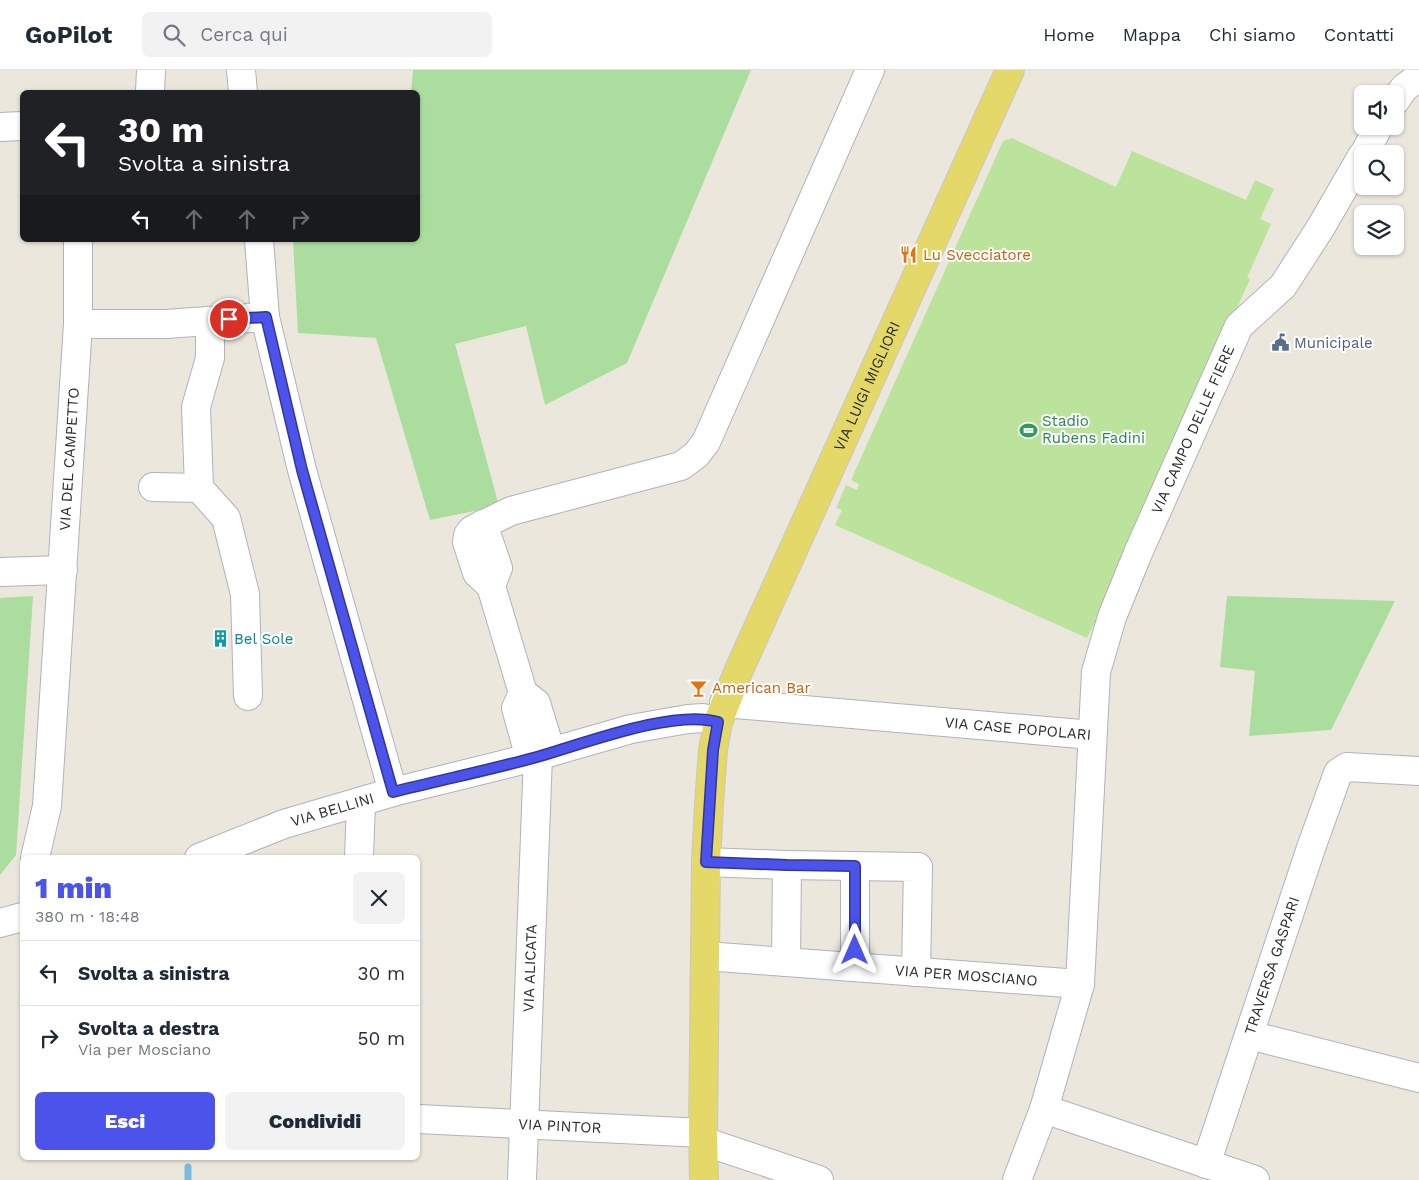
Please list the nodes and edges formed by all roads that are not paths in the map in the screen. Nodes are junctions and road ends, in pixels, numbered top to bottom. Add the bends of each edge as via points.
1 (150, 70) edge
2 (241, 70) edge
3 (870, 70) edge
4 (1010, 70) edge
5 (1419, 77) edge
6 (1404, 88) edge
7 (150, 90) edge
8 (243, 90) edge
9 (20, 126) edge
10 (0, 127) edge
11 (1354, 170) edge
12 (78, 242) edge
13 (259, 242) edge
14 (266, 317) junction
15 (210, 321) junction
16 (78, 324) junction
17 (153, 487) dead end
18 (199, 488) junction
19 (62, 570) junction
20 (0, 572) edge
21 (248, 696) dead end
22 (721, 712) junction
23 (1092, 735) junction
24 (540, 756) junction
25 (1419, 771) edge
26 (393, 792) junction
27 (361, 802) junction
28 (36, 855) edge
29 (206, 855) edge
30 (358, 855) edge
31 (706, 862) junction
32 (787, 865) junction
33 (855, 866) junction
34 (706, 956) junction
35 (786, 962) junction
36 (855, 967) junction
37 (916, 972) junction
38 (1080, 984) junction
39 (1249, 1035) junction
40 (1419, 1078) edge
41 (1044, 1109) junction
42 (420, 1119) edge
43 (523, 1124) junction
44 (703, 1137) junction
45 (1206, 1164) junction
46 (522, 1180) edge
47 (704, 1180) edge
48 (820, 1180) edge
49 (1017, 1180) edge
50 (1255, 1180) edge

1 - 7 street
2 - 8 street
3 - 24 street, VIA ALICATA via 706,442 696,455 681,466 511,511 483,524 498,568 491,586 524,694 516,708
4 - 22 main road, VIA LUIGI MIGLIORI
5 - 6 street
9 - 10 street
11 - 23 street, VIA CAMPO DELLE FIERE via 1283,286 1239,326 1112,617 1096,672
12 - 16 street, VIA DEL CAMPETTO
13 - 14 street
14 - 15 street
14 - 26 street via 302,470
15 - 16 street
15 - 18 street via 210,358 196,407
16 - 19 street, VIA DEL CAMPETTO
17 - 18 street
18 - 21 street via 226,518 245,594
19 - 20 street
19 - 28 street, VIA DEL CAMPETTO via 46,806
22 - 23 street, VIA CASE POPOLARI
22 - 24 street, VIA BELLINI via 703,718 631,729
22 - 31 main road via 713,750
23 - 38 street, VIA CASE POPOLARI
24 - 26 street, VIA BELLINI
24 - 43 street, VIA ALICATA
25 - 39 street, TRAVERSA GASPARI via 1347,767 1338,773
26 - 27 street, VIA BELLINI
27 - 29 street, VIA BELLINI via 284,824
27 - 30 street
31 - 32 street
31 - 34 main road
32 - 33 street
32 - 35 street
33 - 36 street
33 - 37 street via 918,867
34 - 35 street, VIA PER MOSCIANO
34 - 44 main road
35 - 36 street, VIA PER MOSCIANO
36 - 37 street, VIA PER MOSCIANO
37 - 38 street, VIA PER MOSCIANO
38 - 41 street, VIA CASE POPOLARI
39 - 40 street
39 - 45 street, TRAVERSA GASPARI
41 - 45 street
41 - 49 street, VIA CASE POPOLARI
42 - 43 street, VIA PINTOR
43 - 44 street, VIA PINTOR
43 - 46 street, VIA ALICATA
44 - 47 main road
44 - 48 street, VIA PINTOR
45 - 50 street

